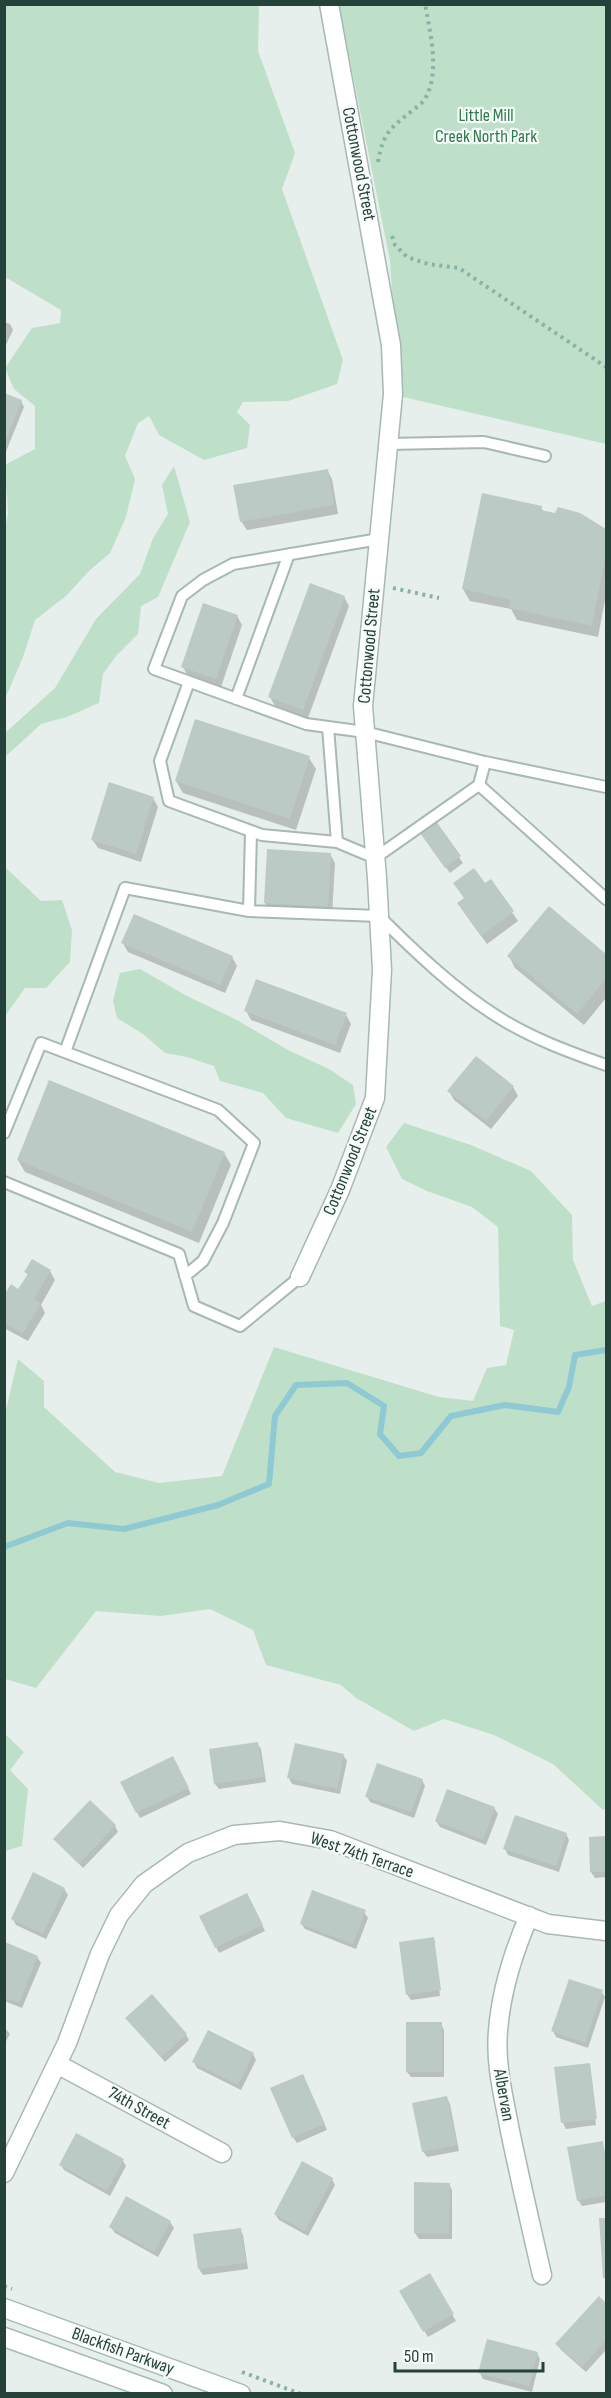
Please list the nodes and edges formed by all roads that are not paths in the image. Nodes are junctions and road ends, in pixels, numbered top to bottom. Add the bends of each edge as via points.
1 (329, 4) edge
2 (388, 444) junction
3 (546, 456) dead end
4 (379, 538) junction
5 (289, 554) junction
6 (189, 682) junction
7 (236, 699) junction
8 (328, 727) junction
9 (365, 732) junction
10 (485, 762) junction
11 (479, 785) junction
12 (606, 787) edge
13 (252, 832) junction
14 (337, 842) junction
15 (375, 858) junction
16 (606, 899) edge
17 (249, 911) junction
18 (379, 916) junction
19 (65, 1052) junction
20 (606, 1065) edge
21 (4, 1133) edge
22 (4, 1182) edge
23 (185, 1276) junction
24 (300, 1277) joint
25 (529, 1916) junction
26 (606, 1931) edge
27 (57, 2064) junction
28 (222, 2153) dead end
29 (4, 2172) edge
30 (542, 2275) dead end
31 (4, 2308) edge
32 (4, 2337) edge
33 (164, 2394) edge
34 (241, 2394) edge

1 - 2 street, Cottonwood Street via 391,345 393,394
2 - 3 lane via 484,442
2 - 4 street, Cottonwood Street
4 - 5 lane
4 - 9 street, Cottonwood Street via 363,706
5 - 6 lane via 233,564 182,596 154,669
5 - 7 lane
6 - 7 lane
6 - 13 lane via 160,761 169,801
7 - 8 lane via 306,724
8 - 9 lane
8 - 14 lane
9 - 10 lane
9 - 15 street, Cottonwood Street
10 - 11 lane
10 - 12 lane
11 - 15 lane
11 - 16 lane
13 - 14 lane
13 - 17 lane
14 - 15 lane
15 - 18 street, Cottonwood Street
17 - 18 lane
17 - 19 lane via 125,888
18 - 20 lane via 413,950 498,1017 564,1050
18 - 24 street, Cottonwood Street via 382,970 375,1098 340,1190
19 - 21 lane via 41,1043
19 - 23 lane via 218,1110 254,1143 223,1223 203,1262
22 - 23 lane via 179,1254
23 - 24 lane via 194,1306 240,1326
25 - 26 street, West 74th Terrace via 548,1924
25 - 27 street, West 74th Terrace via 330,1840 280,1831 234,1835 188,1853 144,1884 119,1915
25 - 30 street, Albervan via 504,1988 498,2068
27 - 28 street, 74th Street
27 - 29 street, West 74th Terrace
31 - 34 street, Blackfish Parkway
32 - 33 street, Blackfish Parkway

